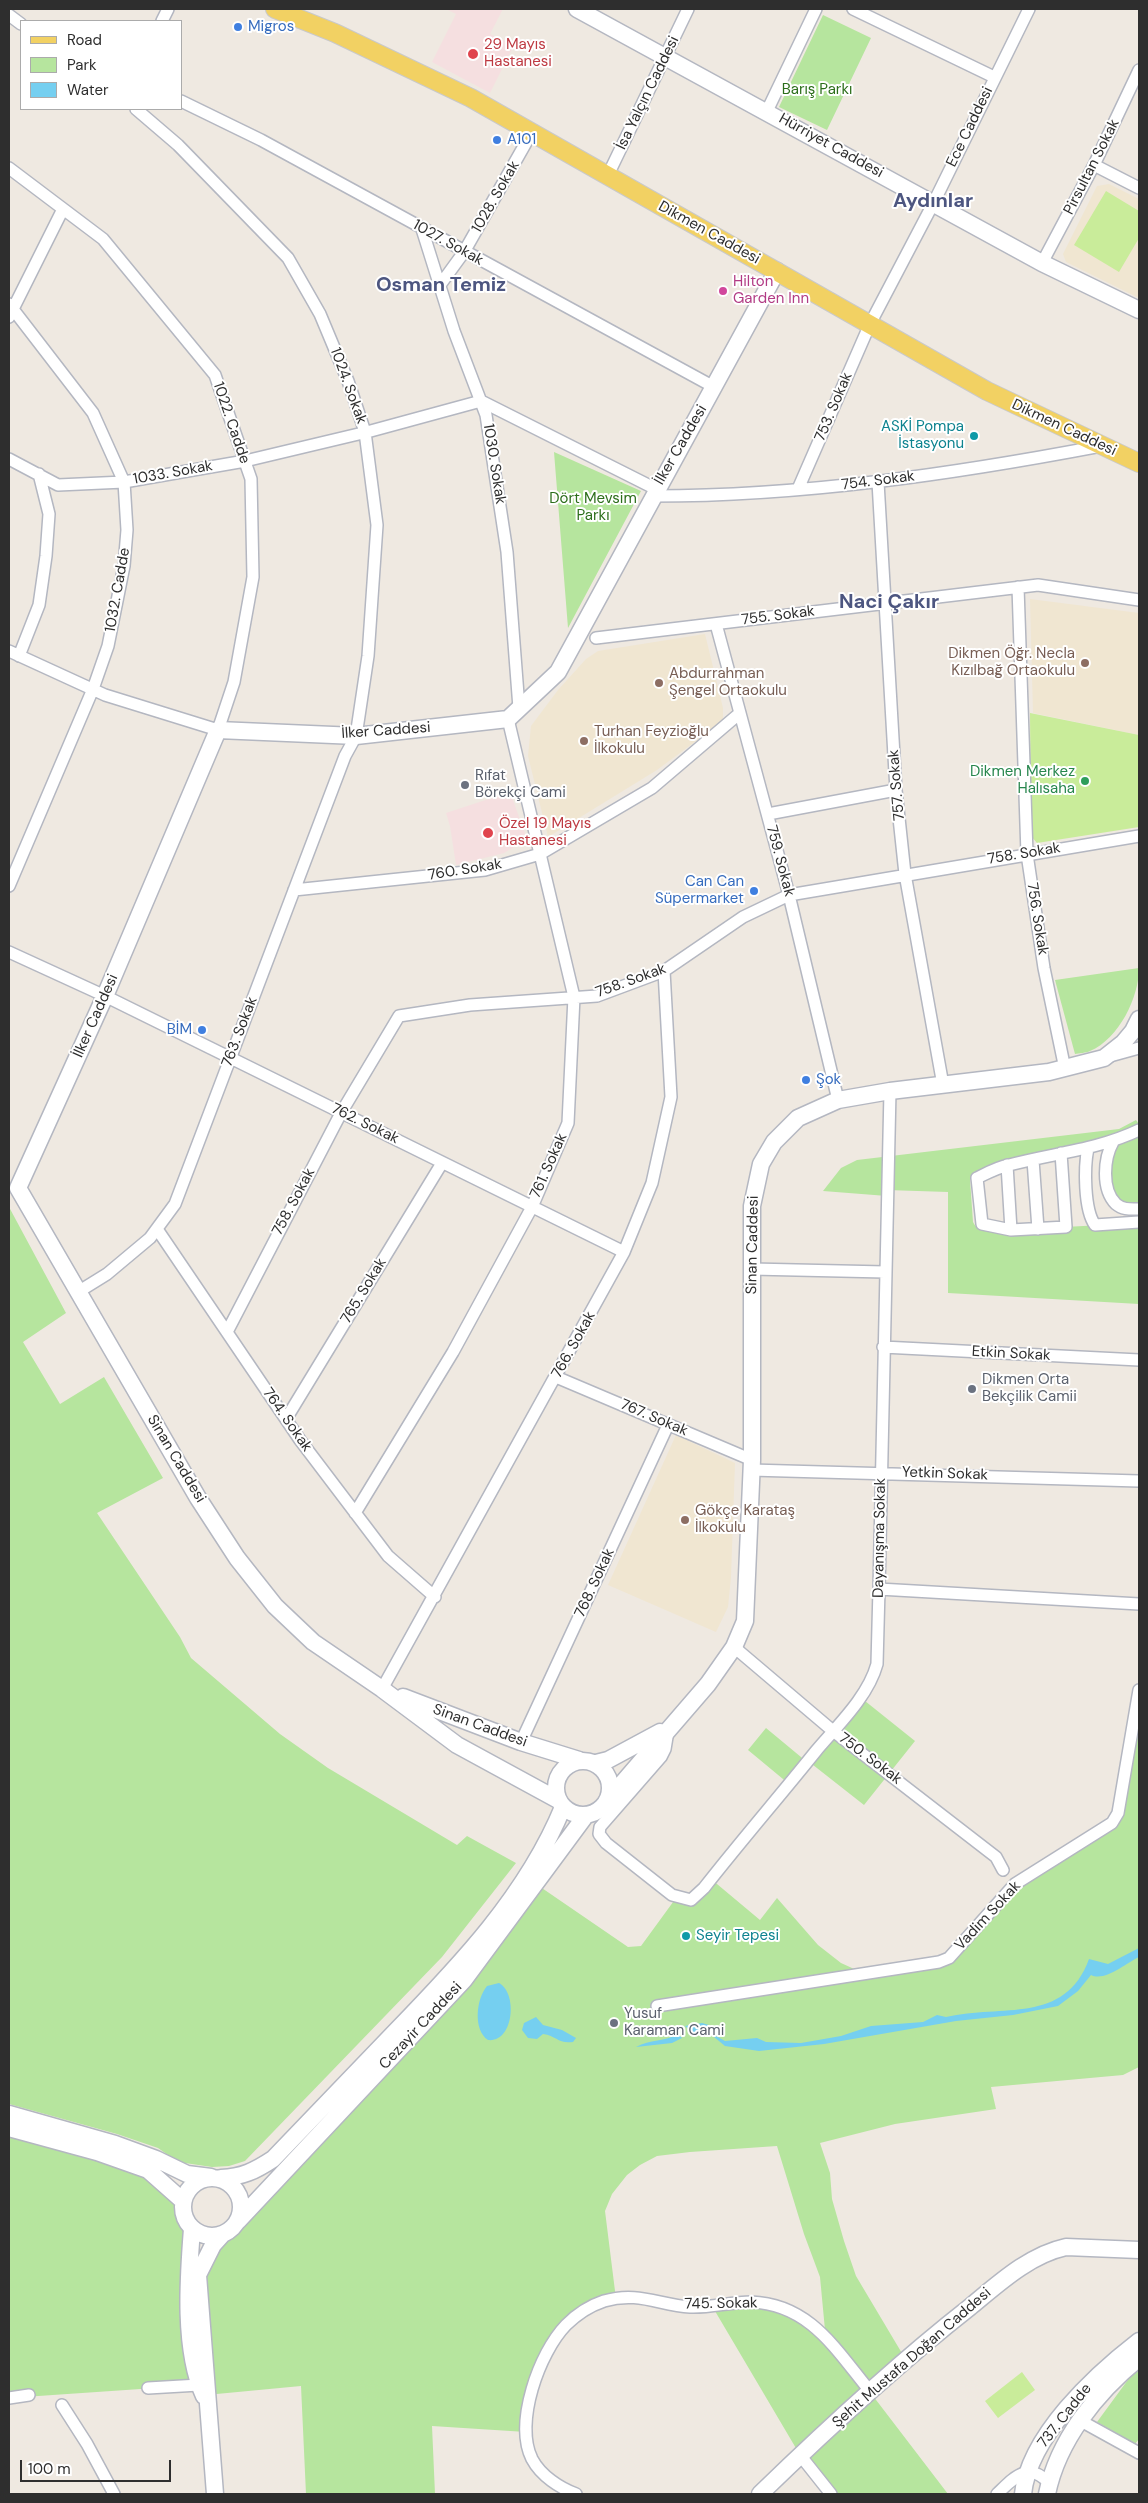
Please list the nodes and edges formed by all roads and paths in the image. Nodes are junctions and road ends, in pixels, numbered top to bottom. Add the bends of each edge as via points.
1 (22, 9) edge
2 (275, 9) edge
3 (577, 9) edge
4 (688, 9) edge
5 (816, 9) edge
6 (853, 9) edge
7 (1029, 9) edge
8 (14, 19) edge
9 (666, 56) junction
10 (1139, 70) edge
11 (994, 77) junction
12 (182, 101) edge
13 (137, 110) edge
14 (767, 111) junction
15 (532, 132) junction
16 (1094, 165) junction
17 (9, 168) edge
18 (607, 177) junction
19 (1139, 188) edge
20 (934, 202) junction
21 (64, 209) junction
22 (422, 229) junction
23 (464, 252) junction
24 (1042, 263) junction
25 (777, 271) junction
26 (440, 285) junction
27 (10, 310) edge
28 (1139, 310) edge
29 (870, 324) junction
30 (714, 387) junction
31 (481, 401) junction
32 (366, 432) junction
33 (1101, 446) junction
34 (9, 459) edge
35 (245, 461) junction
36 (1139, 463) edge
37 (39, 474) junction
38 (124, 482) junction
39 (878, 482) junction
40 (798, 490) junction
41 (654, 492) junction
42 (1018, 587) junction
43 (1139, 600) edge
44 (884, 604) junction
45 (716, 624) junction
46 (596, 638) dead end
47 (14, 654) edge
48 (93, 689) junction
49 (740, 713) junction
50 (514, 714) junction
51 (218, 730) junction
52 (356, 736) junction
53 (896, 790) junction
54 (768, 814) junction
55 (1139, 836) edge
56 (540, 854) junction
57 (1027, 854) junction
58 (905, 874) junction
59 (9, 886) edge
60 (294, 890) junction
61 (789, 895) junction
62 (9, 952) edge
63 (664, 971) junction
64 (105, 996) junction
65 (574, 997) junction
66 (1139, 1019) edge
67 (1139, 1048) edge
68 (230, 1058) junction
69 (1104, 1058) junction
70 (1065, 1069) junction
71 (943, 1084) junction
72 (890, 1090) junction
73 (838, 1100) junction
74 (341, 1112) junction
75 (1139, 1130) edge
76 (1113, 1142) junction
77 (1088, 1148) junction
78 (1062, 1153) junction
79 (1033, 1160) junction
80 (442, 1162) junction
81 (1007, 1165) junction
82 (13, 1186) edge
83 (532, 1207) junction
84 (1139, 1209) edge
85 (1139, 1222) edge
86 (157, 1229) junction
87 (1038, 1229) junction
88 (1011, 1230) junction
89 (624, 1252) junction
90 (752, 1269) junction
91 (885, 1272) junction
92 (78, 1292) junction
93 (227, 1332) junction
94 (883, 1347) junction
95 (1139, 1360) edge
96 (556, 1377) junction
97 (286, 1419) junction
98 (668, 1425) junction
99 (752, 1465) junction
100 (881, 1472) junction
101 (1139, 1481) edge
102 (355, 1513) junction
103 (879, 1589) junction
104 (435, 1597) junction
105 (1139, 1604) edge
106 (734, 1647) junction
107 (382, 1689) junction
108 (1139, 1690) edge
109 (669, 1727) junction
110 (833, 1731) junction
111 (521, 1742) junction
112 (579, 1760) junction
113 (596, 1763) junction
114 (607, 1801) junction
115 (560, 1803) junction
116 (586, 1815) junction
117 (1003, 1870) dead end
118 (528, 1886) junction
119 (657, 2006) dead end
120 (9, 2114) edge
121 (9, 2128) edge
122 (216, 2178) junction
123 (183, 2201) junction
124 (238, 2222) junction
125 (192, 2229) junction
126 (222, 2234) junction
127 (1139, 2250) edge
128 (194, 2301) junction
129 (1139, 2342) edge
130 (1139, 2358) edge
131 (202, 2384) junction
132 (148, 2388) dead end
133 (870, 2391) junction
134 (28, 2395) dead end
135 (9, 2398) edge
136 (62, 2405) dead end
137 (1081, 2421) junction
138 (1139, 2453) edge
139 (800, 2455) junction
140 (1028, 2472) junction
141 (1048, 2489) edge
142 (114, 2494) edge
143 (214, 2494) edge
144 (576, 2494) edge
145 (760, 2494) edge
146 (831, 2494) edge
147 (997, 2494) edge
148 (1023, 2494) edge

1 - 8 street
2 - 15 main road, Dikmen Caddesi via 409,68
3 - 9 main road, Hürriyet Caddesi
4 - 9 street, İsa Yalçın Caddesi
5 - 14 street
6 - 11 street
7 - 11 street, Ece Caddesi
9 - 14 main road, Hürriyet Caddesi
9 - 18 street, İsa Yalçın Caddesi
10 - 16 street, Pirsultan Sokak
11 - 20 street, Ece Caddesi
12 - 22 street, 1027. Sokak via 261,140
13 - 32 street, 1024. Sokak via 178,146 288,258 320,314
14 - 20 main road, Hürriyet Caddesi
15 - 18 main road, Dikmen Caddesi
15 - 23 street, 1028. Sokak
16 - 19 street
16 - 24 street, Pirsultan Sokak
17 - 21 street, 1022. Cadde
18 - 25 main road, Dikmen Caddesi
20 - 24 main road, Hürriyet Caddesi
20 - 29 street, Ece Caddesi
21 - 27 street
21 - 35 street, 1022. Cadde via 103,239 215,375
22 - 23 street, 1027. Sokak
22 - 26 street, 1030. Sokak
23 - 26 street, 1028. Sokak
23 - 30 street, 1027. Sokak
24 - 28 main road, Hürriyet Caddesi
25 - 29 main road, Dikmen Caddesi
25 - 30 main road, İlker Caddesi
26 - 31 street, 1030. Sokak
27 - 38 street, 1032. Cadde via 93,413
29 - 33 main road, Dikmen Caddesi via 987,391
29 - 40 street, 753. Sokak
30 - 41 main road, İlker Caddesi
31 - 32 street, 1033. Sokak
31 - 41 street
31 - 50 street, 1030. Sokak via 507,552
32 - 35 street, 1033. Sokak
32 - 52 street, 1024. Sokak via 377,525 368,656
33 - 36 main road, Dikmen Caddesi
33 - 39 street, 754. Sokak via 1008,464
34 - 37 street, 1033. Sokak
35 - 38 street, 1033. Sokak
35 - 51 street, 1022. Cadde via 251,479 253,577 234,682
37 - 38 street, 1033. Sokak via 58,485
37 - 47 street via 49,514 46,556 39,605
38 - 48 street, 1032. Cadde via 127,530 124,566 108,646
39 - 40 street, 754. Sokak
39 - 44 street, 757. Sokak
40 - 41 street, 754. Sokak via 712,496
41 - 50 main road, İlker Caddesi via 558,672
42 - 43 street, 755. Sokak via 1038,585
42 - 44 street, 755. Sokak
42 - 57 street, 756. Sokak
44 - 45 street, 755. Sokak
44 - 53 street, 757. Sokak
45 - 46 street, 755. Sokak
45 - 49 street, 759. Sokak
47 - 48 street
48 - 51 street
48 - 59 street, 1032. Cadde
49 - 54 street, 759. Sokak
49 - 56 street, 760. Sokak via 652,788
50 - 52 main road, İlker Caddesi
50 - 56 street, 761. Sokak
51 - 52 main road, İlker Caddesi
51 - 64 main road, İlker Caddesi
52 - 60 street, 763. Sokak via 344,756
53 - 54 street
53 - 58 street, 757. Sokak
54 - 61 street, 759. Sokak
55 - 57 street, 758. Sokak
56 - 60 street, 760. Sokak via 485,870
56 - 65 street, 761. Sokak
57 - 58 street, 758. Sokak
57 - 70 street, 756. Sokak via 1044,968
58 - 61 street, 758. Sokak
58 - 71 street, 757. Sokak
60 - 68 street, 763. Sokak
61 - 63 street, 758. Sokak via 743,917
61 - 73 street, 759. Sokak
62 - 64 street, 762. Sokak
63 - 65 street, 758. Sokak via 597,996
63 - 89 street, 766. Sokak via 672,1096 652,1183
64 - 68 street, 762. Sokak
64 - 82 main road, İlker Caddesi
65 - 74 street, 758. Sokak via 470,1005 399,1016
65 - 83 street, 761. Sokak via 568,1123
66 - 69 main road, Sinan Caddesi via 1134,1031
67 - 69 street
68 - 74 street, 762. Sokak
68 - 86 street, 763. Sokak via 175,1204
69 - 70 main road, Sinan Caddesi
70 - 71 main road, Sinan Caddesi
71 - 72 main road, Sinan Caddesi
72 - 73 main road, Sinan Caddesi
72 - 91 street, Dayanışma Sokak
73 - 90 main road, Sinan Caddesi via 820,1106 789,1125 761,1164 752,1206
74 - 80 street, 762. Sokak
74 - 93 street, 758. Sokak
75 - 76 street
76 - 77 street
76 - 84 street via 1105,1162 1112,1198 1126,1209
77 - 78 street
77 - 85 street via 1089,1217 1095,1225
78 - 79 street
78 - 87 street via 1066,1227
79 - 81 street
79 - 87 street
80 - 83 street, 762. Sokak
80 - 97 street, 765. Sokak
81 - 88 street
81 - 88 street via 977,1178 982,1224
82 - 92 main road, Sinan Caddesi
83 - 89 street, 762. Sokak
83 - 102 street, 761. Sokak via 453,1352
86 - 92 street, 763. Sokak via 107,1274
86 - 93 street, 764. Sokak
87 - 88 street
89 - 96 street, 766. Sokak
90 - 91 street
90 - 99 main road, Sinan Caddesi
91 - 94 street, Dayanışma Sokak
92 - 107 main road, Sinan Caddesi via 198,1498 237,1558 275,1606 313,1642
93 - 97 street, 764. Sokak
94 - 95 street, Etkin Sokak
94 - 100 street, Dayanışma Sokak
96 - 98 street, 767. Sokak
96 - 104 street, 766. Sokak
97 - 102 street, 764. Sokak
98 - 99 street, 767. Sokak
98 - 111 street, 768. Sokak
99 - 100 street, Yetkin Sokak
99 - 106 main road, Sinan Caddesi via 747,1602 745,1622
100 - 101 street, Yetkin Sokak
100 - 103 street, Dayanışma Sokak
102 - 104 street, 764. Sokak via 388,1556
103 - 105 street
103 - 110 street, Dayanışma Sokak via 874,1674
104 - 107 street, 766. Sokak
106 - 109 main road, Sinan Caddesi via 708,1684
106 - 110 street, 750. Sokak
107 - 111 main road, Sinan Caddesi
107 - 115 main road, Sinan Caddesi via 458,1744
108 - 119 street, Vadim Sokak via 1118,1813 1112,1822 1015,1884 949,1958
109 - 110 street, Dayanışma Sokak via 661,1756 600,1827 599,1834 672,1896 692,1900
109 - 113 main road, Sinan Caddesi via 608,1760
109 - 114 main road, Sinan Caddesi
110 - 117 street, 750. Sokak via 996,1856
111 - 112 main road, Sinan Caddesi
112 - 113 main road
112 - 115 main road via 558,1774 556,1782
113 - 114 main road via 608,1776 610,1793
114 - 116 main road via 595,1813
115 - 116 main road via 570,1812
115 - 118 main road, Cezayir Caddesi via 551,1835
116 - 118 main road, Cezayir Caddesi
118 - 122 main road, Cezayir Caddesi via 455,1970 273,2159 238,2178
118 - 124 main road, Cezayir Caddesi via 464,1980
120 - 122 main road via 115,2144 187,2174
121 - 123 main road via 148,2170
122 - 123 main road via 193,2184
122 - 124 main road via 229,2182 240,2197 242,2206
123 - 125 main road via 186,2220
124 - 126 main road
125 - 126 main road via 210,2237
125 - 128 main road
126 - 128 main road via 198,2275
127 - 133 main road, Şehit Mustafa Doğan Caddesi via 1080,2246 1043,2254 999,2283
128 - 131 main road
129 - 140 main road, 737. Cadde via 1067,2409 1036,2453
130 - 137 main road, 737. Cadde via 1117,2378
131 - 132 street
131 - 143 main road
133 - 139 main road, Şehit Mustafa Doğan Caddesi
133 - 144 street, 745. Sokak via 823,2335 805,2318 786,2308 748,2302 690,2307 644,2298 605,2301 582,2311 564,2327 544,2360 526,2416 527,2441 533,2460 548,2477
134 - 135 street
136 - 142 street
137 - 138 street
137 - 141 main road, 737. Cadde via 1061,2453
139 - 145 main road, Şehit Mustafa Doğan Caddesi
139 - 146 street
140 - 141 street via 1039,2474
140 - 147 street
140 - 148 main road, 737. Cadde

